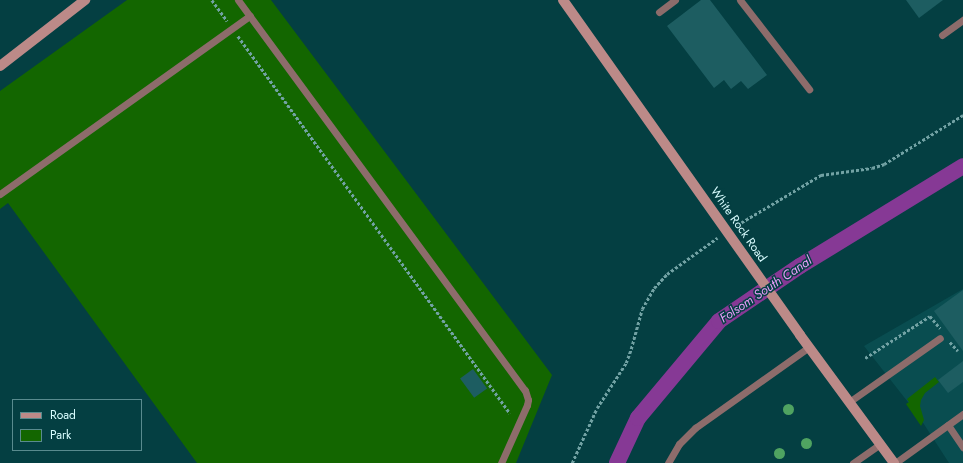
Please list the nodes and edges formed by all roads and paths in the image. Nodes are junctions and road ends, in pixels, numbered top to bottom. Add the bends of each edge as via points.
1 (85, 0) edge
2 (212, 0) edge
3 (238, 0) edge
4 (563, 0) edge
5 (676, 0) edge
6 (740, 0) edge
7 (659, 12) dead end
8 (250, 16) junction
9 (963, 20) edge
10 (233, 28) junction
11 (942, 35) dead end
12 (0, 66) edge
13 (809, 89) dead end
14 (0, 194) edge
15 (942, 336) joint
16 (949, 339) dead end
17 (809, 347) junction
18 (958, 351) dead end
19 (865, 358) dead end
20 (849, 402) junction
21 (510, 413) dead end
22 (963, 414) edge
23 (948, 425) junction
24 (880, 444) junction
25 (963, 447) edge
26 (501, 463) edge
27 (668, 463) edge
28 (853, 463) edge
29 (895, 463) edge

1 - 12 main road
2 - 10 path
3 - 8 lane
4 - 17 main road, White Rock Road
5 - 7 lane
6 - 13 lane
8 - 10 lane
8 - 26 lane via 525,390 527,405
9 - 11 lane
10 - 14 lane
10 - 21 path
15 - 19 path via 930,316
15 - 20 lane
16 - 18 path
17 - 20 main road, White Rock Road
17 - 27 lane via 695,428 679,444
20 - 24 main road, White Rock Road
22 - 23 lane
23 - 25 lane
23 - 29 lane
24 - 28 lane
24 - 29 main road, White Rock Road

